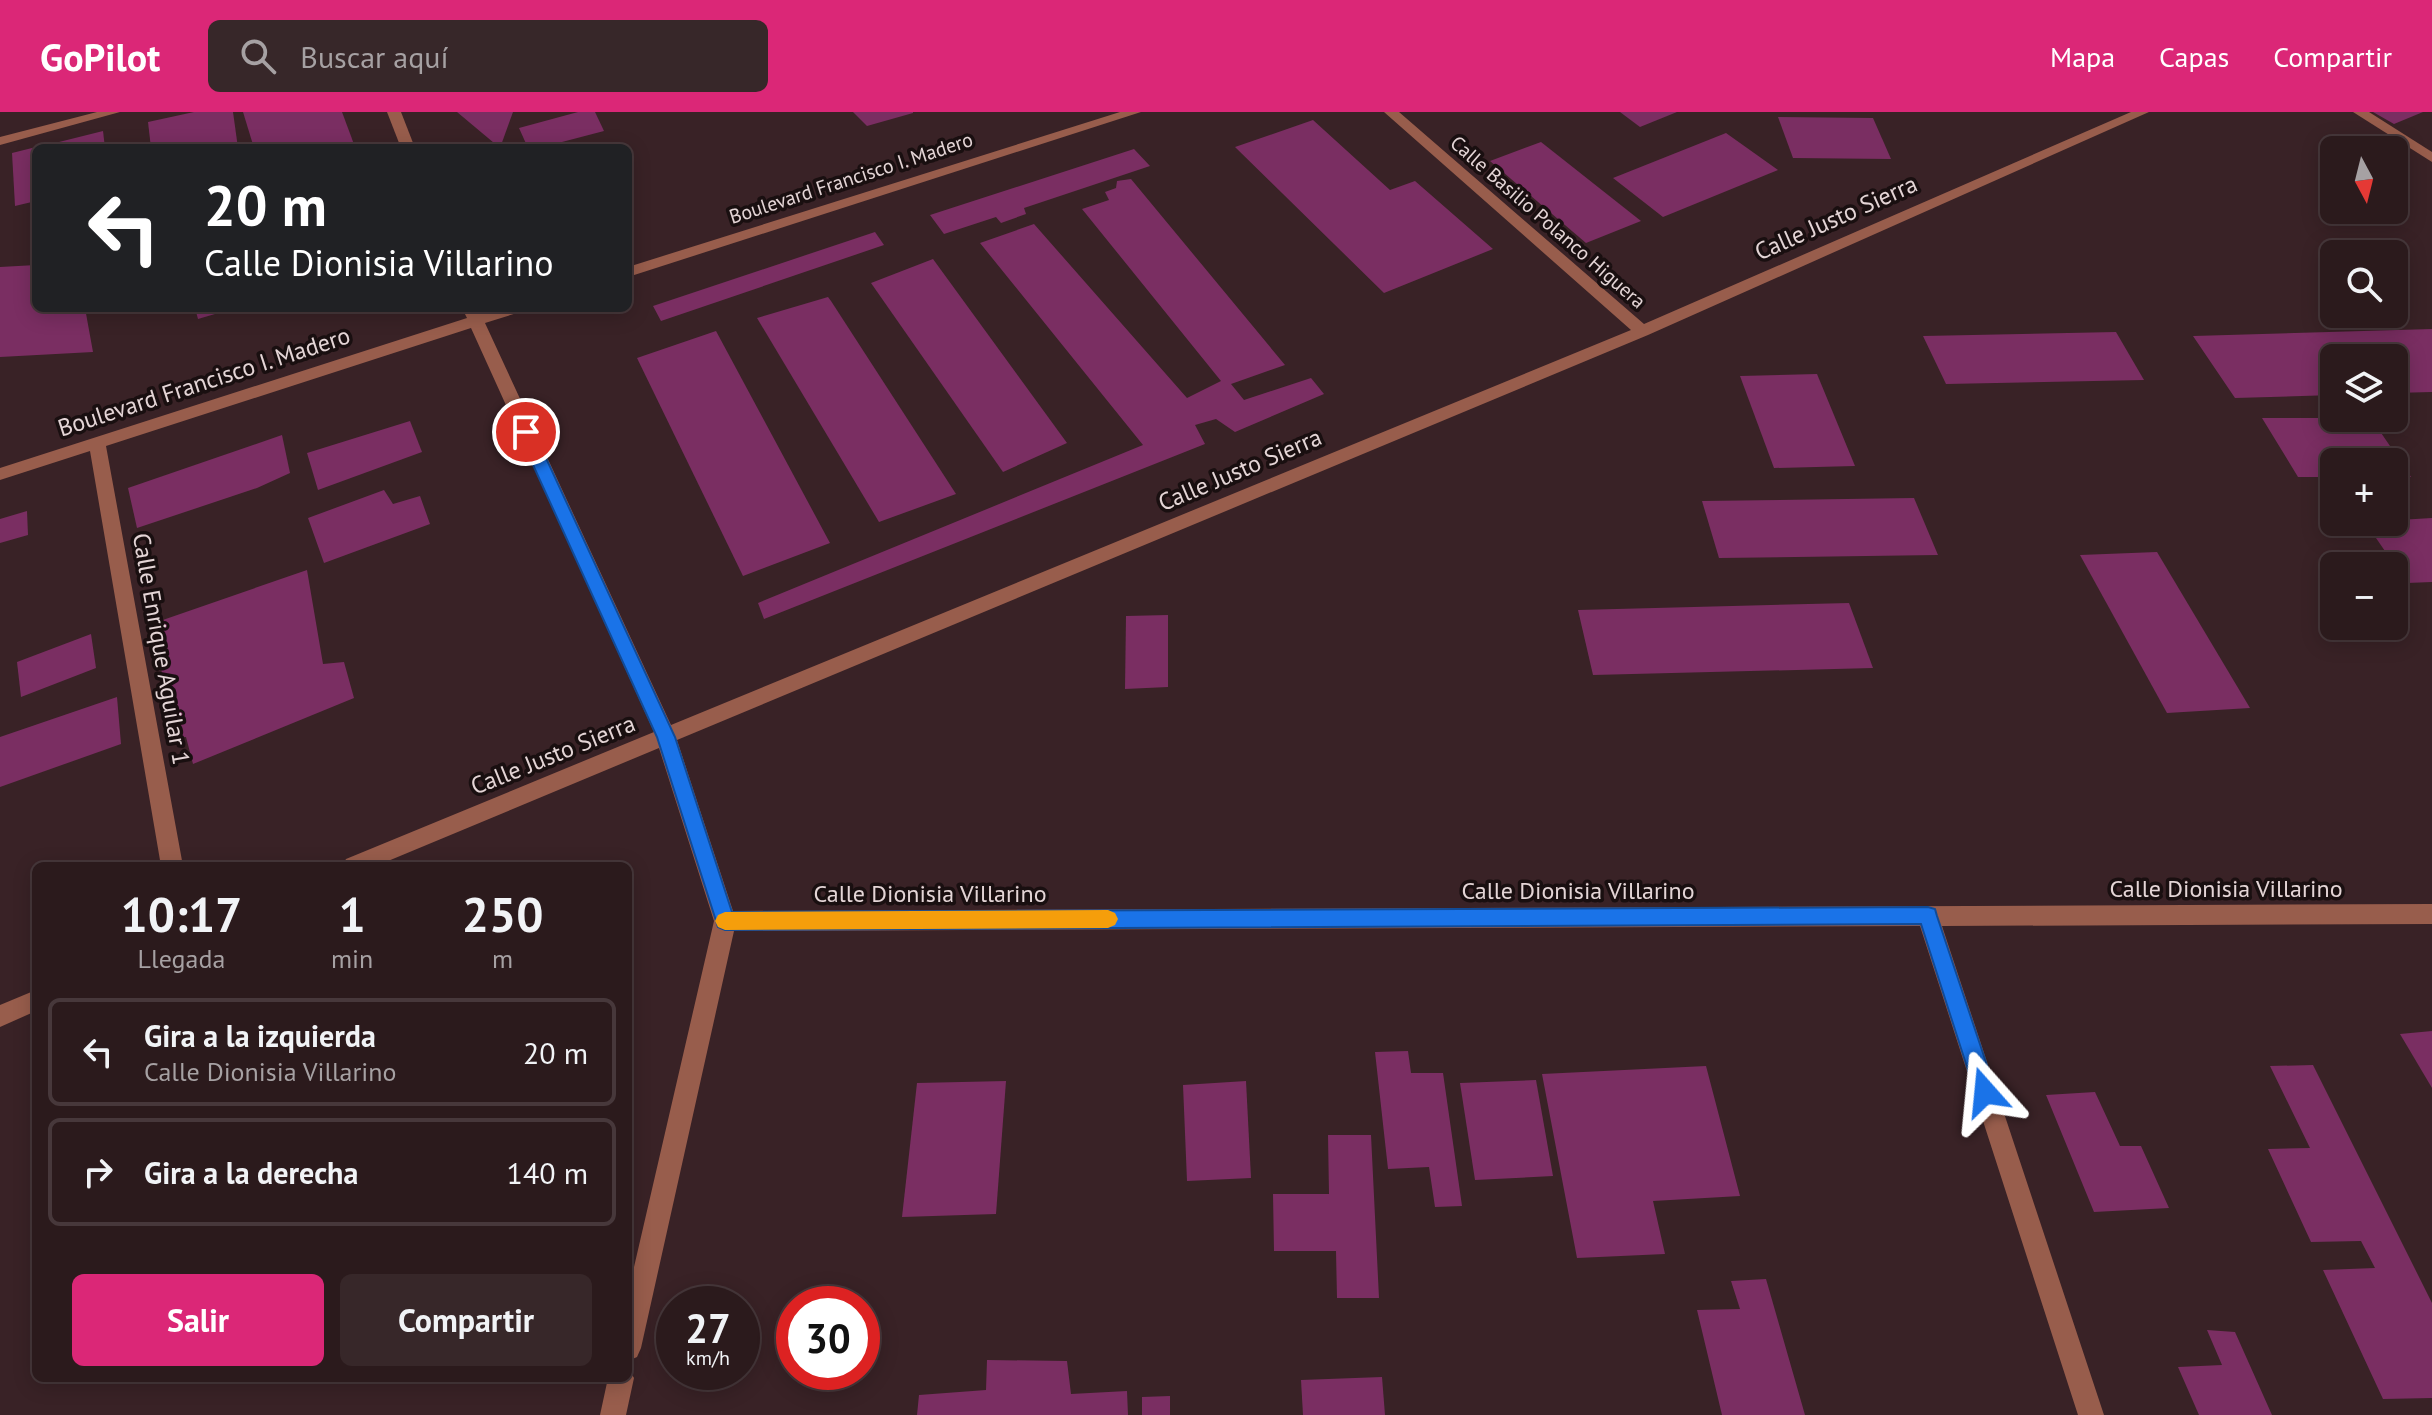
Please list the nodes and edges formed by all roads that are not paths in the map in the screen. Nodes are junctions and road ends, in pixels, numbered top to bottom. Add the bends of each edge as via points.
1 (113, 112) edge
2 (394, 112) edge
3 (1134, 112) edge
4 (1391, 112) edge
5 (2142, 112) edge
6 (2360, 112) edge
7 (0, 141) edge
8 (406, 144) edge
9 (2432, 158) edge
10 (632, 271) edge
11 (473, 314) edge
12 (1642, 331) junction
13 (97, 442) junction
14 (0, 474) edge
15 (666, 737) junction
16 (171, 862) edge
17 (363, 862) edge
18 (2432, 914) edge
19 (1928, 916) junction
20 (725, 921) junction
21 (32, 1002) edge
22 (0, 1016) edge
23 (632, 1330) edge
24 (620, 1382) edge
25 (613, 1415) edge
26 (2091, 1415) edge

1 - 7 street
2 - 8 street
3 - 10 street, Boulevard Francisco I. Madero
4 - 12 street, Calle Basilio Polanco Higuera
5 - 12 street, Calle Justo Sierra
6 - 9 street
11 - 13 street, Boulevard Francisco I. Madero
11 - 15 street
12 - 15 street, Calle Justo Sierra
13 - 14 street, Boulevard Francisco I. Madero
13 - 16 street, Calle Enrique Aguilar 1
15 - 17 street, Calle Justo Sierra
15 - 20 street
18 - 19 street, Calle Dionisia Villarino
19 - 20 street, Calle Dionisia Villarino
19 - 26 street
20 - 23 street
21 - 22 street
24 - 25 street

